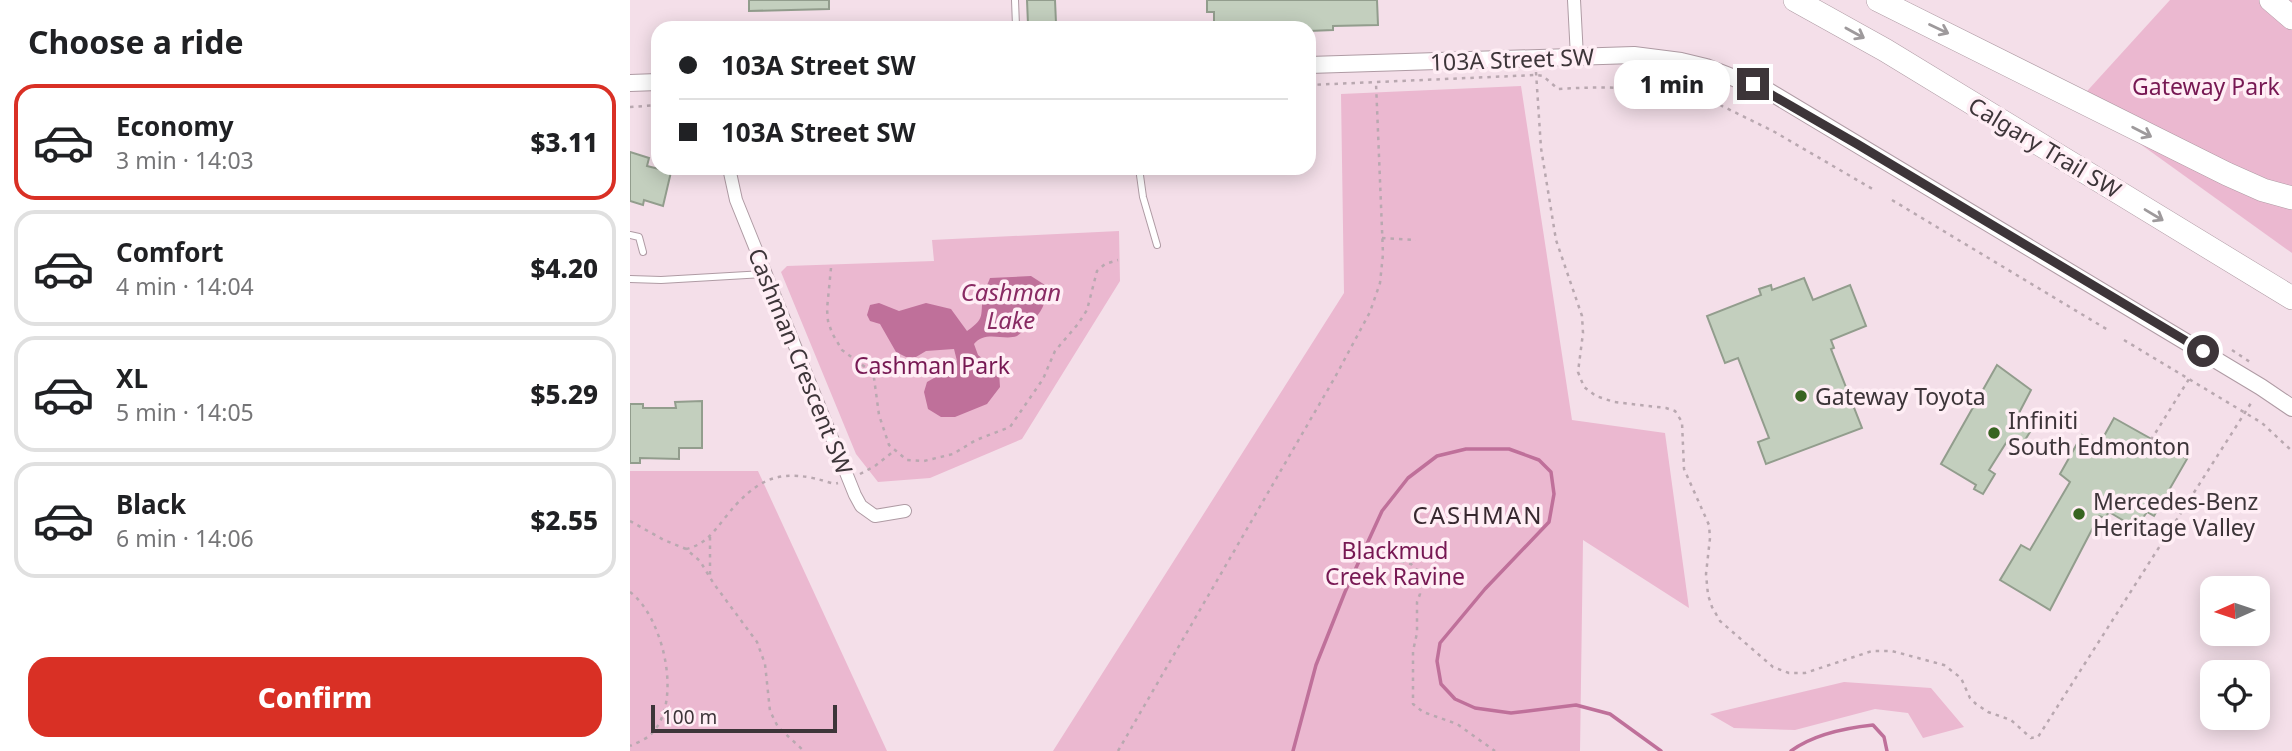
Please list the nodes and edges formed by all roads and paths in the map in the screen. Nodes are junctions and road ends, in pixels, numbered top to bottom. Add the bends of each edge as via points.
1 (1015, 0) edge
2 (1574, 0) edge
3 (1796, 0) edge
4 (1878, 0) edge
5 (2271, 0) edge
6 (2292, 18) edge
7 (1016, 21) edge
8 (1577, 57) junction
9 (1316, 65) edge
10 (1536, 74) junction
11 (651, 82) edge
12 (630, 83) edge
13 (1376, 83) junction
14 (1316, 85) edge
15 (1693, 97) dead end
16 (1720, 105) dead end
17 (651, 106) edge
18 (630, 107) edge
19 (731, 175) edge
20 (1140, 175) edge
21 (1876, 191) dead end
22 (2292, 198) edge
23 (1892, 201) dead end
24 (630, 235) edge
25 (1382, 238) junction
26 (1416, 240) dead end
27 (1157, 245) dead end
28 (643, 251) dead end
29 (1118, 260) dead end
30 (831, 268) dead end
31 (766, 274) junction
32 (630, 279) edge
33 (2292, 298) edge
34 (2108, 330) dead end
35 (2124, 340) dead end
36 (2189, 379) junction
37 (2253, 400) dead end
38 (2292, 408) edge
39 (2244, 414) junction
40 (2151, 440) dead end
41 (894, 451) junction
42 (2292, 451) edge
43 (860, 474) dead end
44 (841, 482) dead end
45 (905, 511) dead end
46 (630, 521) edge
47 (710, 537) junction
48 (686, 549) junction
49 (1401, 561) dead end
50 (710, 578) junction
51 (630, 592) edge
52 (630, 746) edge
53 (804, 751) edge
54 (1118, 751) edge
55 (1495, 751) edge

1 - 7 lane
2 - 8 street
3 -> 33 highway, Calgary Trail SW
4 -> 22 highway via 2227,174
5 - 6 highway
8 - 9 street, 103A Street SW
8 - 38 street, 103A Street SW via 1634,55 1681,61 1770,92
10 - 13 path
10 - 15 path via 1558,89 1644,89
10 - 39 path via 1541,148 1556,240 1582,316 1578,372 1584,387 1596,396 1675,411 1682,422 1684,469 1709,525 1706,574 1712,607 1720,621 1773,667 1805,673 1872,651 1892,651 1953,669 1976,704 2038,737
11 - 12 street
13 - 14 path
13 - 25 path
16 - 21 path
17 - 18 path
19 - 31 street, Cashman Crescent SW
20 - 27 lane
23 - 34 path
24 - 28 lane via 639,237
25 - 26 path
25 - 54 path via 1380,283 1370,312
29 - 41 path via 1097,271 1087,310 1060,343 1043,379 1010,427 933,460 907,460
30 - 41 path via 829,327 842,349 874,378 882,430
31 - 32 lane
31 - 45 street, Cashman Crescent SW via 861,506 875,516
35 - 36 path
36 - 39 path
36 - 40 path
37 - 39 path
39 - 42 path
41 - 43 path
44 - 47 path via 809,476 759,483 738,500
46 - 48 path
47 - 48 path
47 - 50 path
48 - 50 path
49 - 55 path via 1417,570 1420,594 1413,704 1457,724
50 - 53 path via 757,642 765,664 770,711 778,727
51 - 52 path via 662,641 667,676 661,719 650,735

